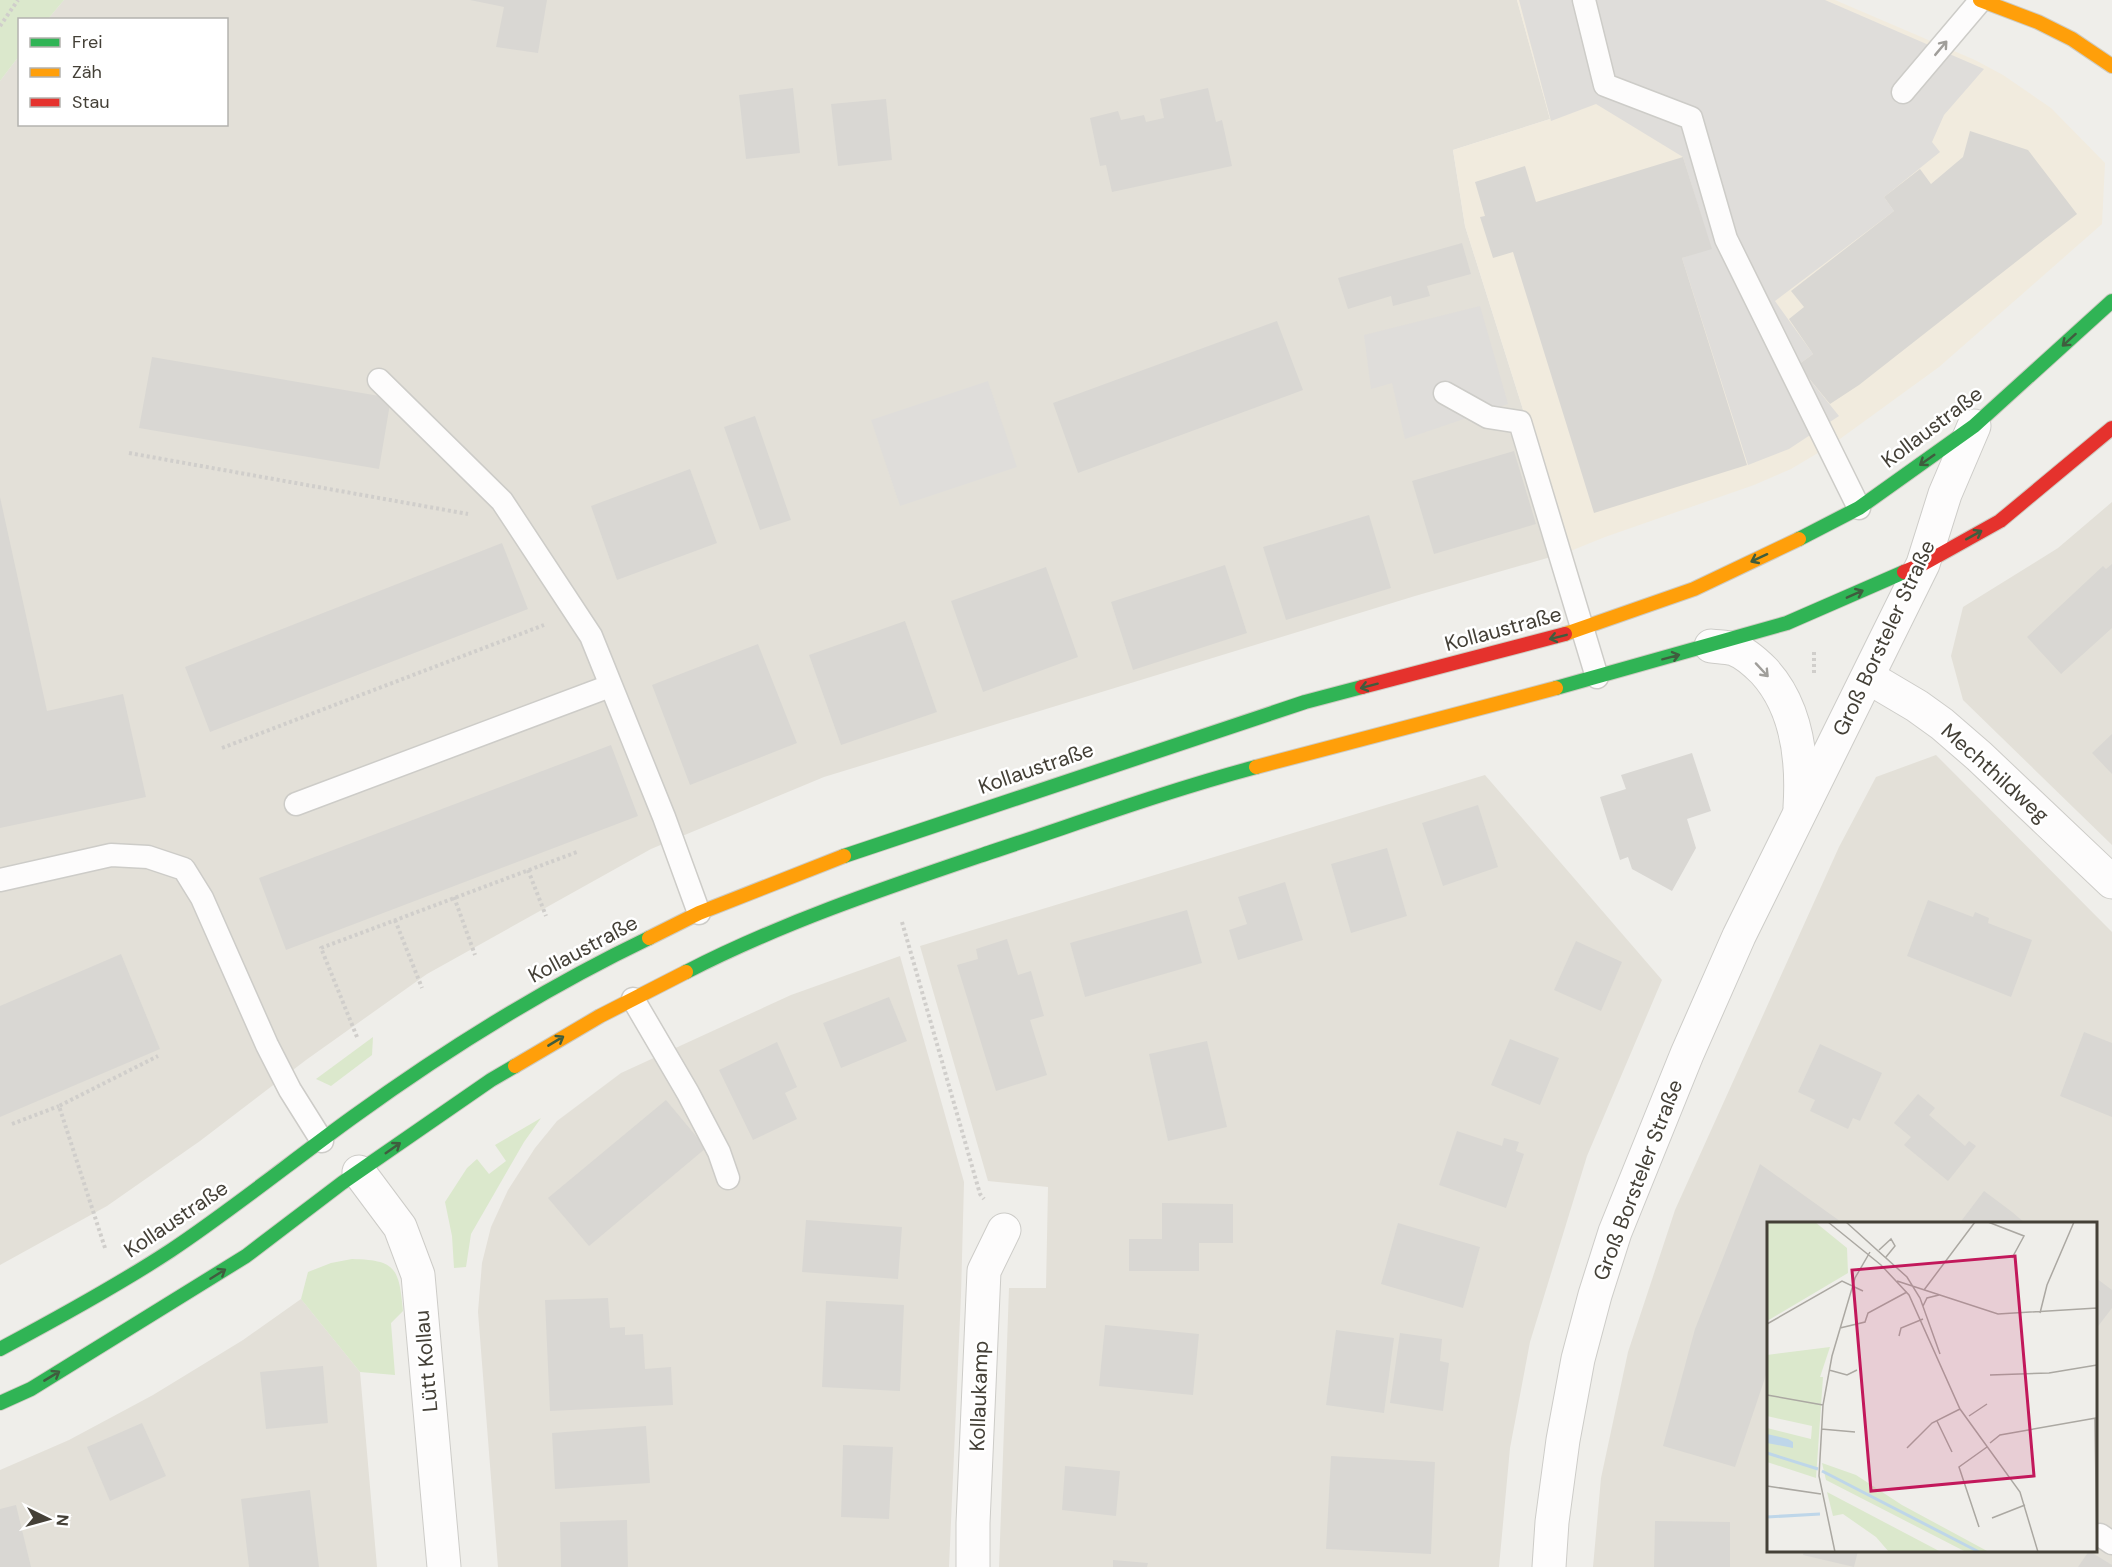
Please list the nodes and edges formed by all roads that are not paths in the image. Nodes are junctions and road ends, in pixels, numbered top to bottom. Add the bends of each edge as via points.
1 (1584, 0) edge
2 (1981, 0) edge
3 (2112, 66) edge
4 (1903, 92) dead end
5 (2112, 301) edge
6 (379, 380) dead end
7 (1445, 393) dead end
8 (1974, 426) junction
9 (2112, 428) edge
10 (1858, 508) junction
11 (1923, 564) junction
12 (1583, 629) junction
13 (1711, 646) junction
14 (1597, 677) junction
15 (1868, 677) junction
16 (610, 686) junction
17 (297, 804) dead end
18 (1799, 815) junction
19 (0, 880) edge
20 (2112, 882) edge
21 (699, 913) junction
22 (633, 999) junction
23 (322, 1142) junction
24 (359, 1172) junction
25 (728, 1178) dead end
26 (1004, 1230) road end
27 (0, 1349) edge
28 (0, 1403) edge
29 (444, 1567) edge
30 (973, 1567) edge
31 (1549, 1567) edge

1 - 10 lane via 1605,85 1691,118 1726,239
2 - 3 main road via 2047,26
4 -> 2 lane
5 -> 8 main road, Kollaustraße
6 - 16 lane via 502,501 591,636
7 - 12 lane via 1488,417 1520,422
8 -> 10 main road, Kollaustraße
8 - 11 street, Groß Borsteler Straße via 1945,494
11 -> 9 main road via 2000,521
10 -> 12 main road, Kollaustraße via 1694,589
13 -> 11 main road via 1787,623
11 - 15 street, Groß Borsteler Straße
12 - 14 lane
12 -> 21 main road, Kollaustraße via 1305,702 834,859
14 -> 13 main road
13 -> 18 street, Groß Borsteler Straße via 1734,650 1754,661 1782,698 1795,729 1800,759
14 - 22 main road via 1193,784 817,914 703,963
15 - 18 street, Groß Borsteler Straße
15 - 20 street, Mechthildweg via 1942,724
16 - 17 lane
16 - 21 lane
18 - 31 street, Groß Borsteler Straße via 1687,1054 1612,1243 1578,1359 1552,1522
19 - 23 lane via 111,855 148,857 184,869 202,898 267,1046
21 - 23 main road, Kollaustraße via 584,969 450,1049
24 -> 22 main road via 491,1080
22 - 25 lane via 698,1113
23 - 27 main road, Kollaustraße via 170,1251
28 -> 24 main road via 31,1389 246,1256
24 - 29 street, Lütt Kollau via 400,1227 418,1275
26 - 30 street, Kollaukamp via 984,1270

